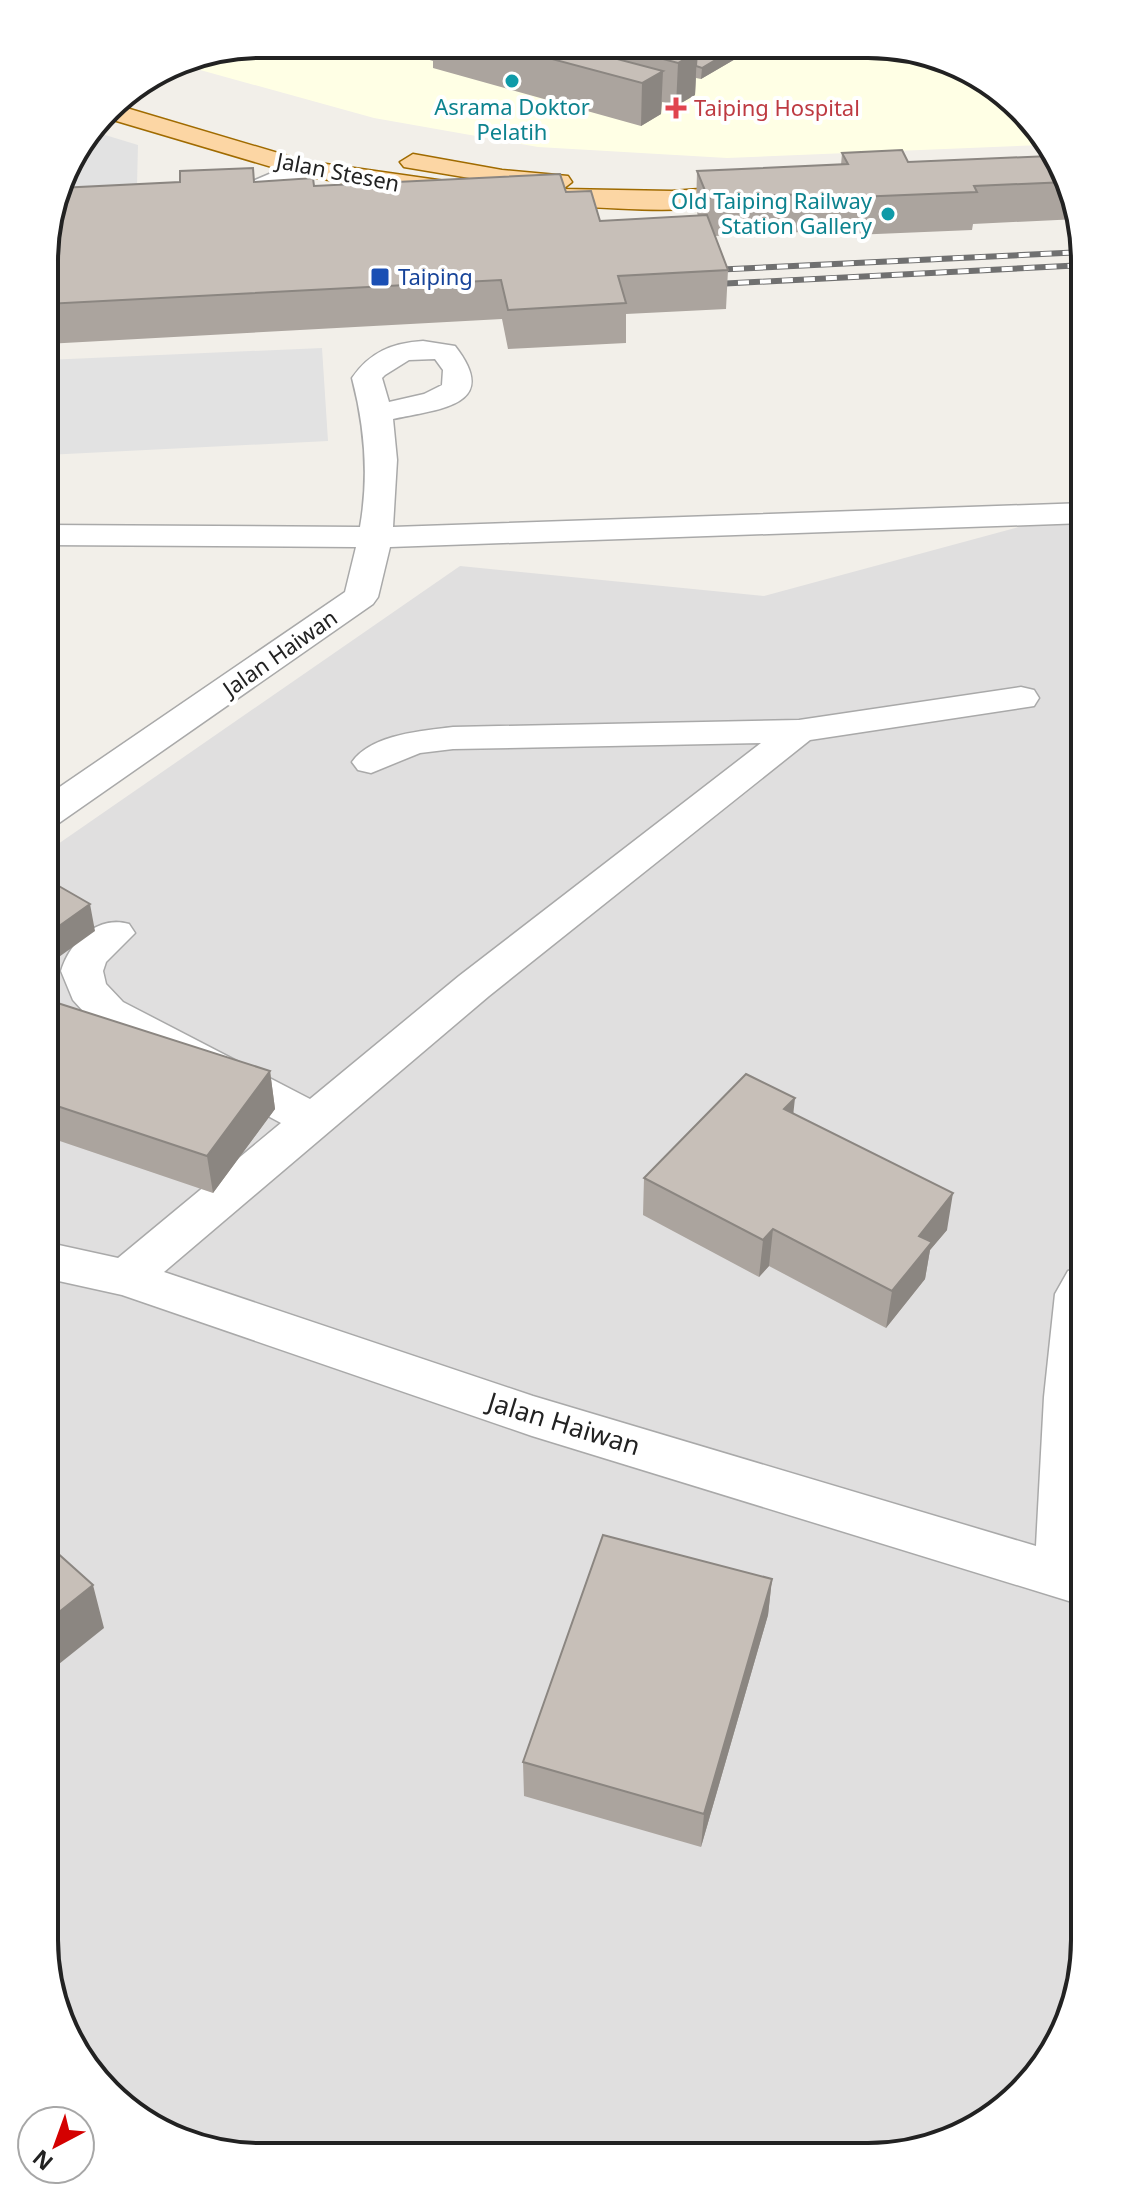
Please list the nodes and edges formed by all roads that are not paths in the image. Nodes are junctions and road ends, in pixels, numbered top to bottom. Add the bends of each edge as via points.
1 (185, 107) dead end
2 (121, 114) edge
3 (149, 123) junction
4 (356, 150) dead end
5 (302, 168) junction
6 (502, 178) junction
7 (415, 187) junction
8 (194, 197) joint
9 (238, 197) junction
10 (379, 413) dead end
11 (1071, 513) edge
12 (58, 535) edge
13 (377, 537) junction
14 (1021, 698) dead end
15 (799, 731) junction
16 (371, 762) dead end
17 (58, 806) edge
18 (115, 933) dead end
19 (316, 1122) junction
20 (58, 1263) edge
21 (126, 1278) junction
22 (1071, 1376) edge
23 (1071, 1488) edge
24 (1071, 1579) edge

1 - 5 main road via 291,148
2 - 3 main road, Jalan Stesen
3 - 5 main road, Jalan Stesen
3 - 8 main road via 233,153 258,173 243,184
4 - 6 main road, Jalan Stesen
5 - 6 main road via 383,167
5 - 7 main road, Jalan Stesen
5 - 9 street
6 - 7 main road, Jalan Stesen via 773,191 704,199 612,200
7 - 9 main road via 315,183
8 - 9 street
10 - 13 street, Jalan Haiwan
11 - 13 street
12 - 13 street
13 - 17 street, Jalan Haiwan via 361,597
14 - 15 street
15 - 16 street via 453,738 412,743
15 - 19 street via 474,986
18 - 19 street via 93,948 81,970 85,992 108,1012
19 - 21 street
20 - 21 street, Jalan Haiwan
21 - 24 street, Jalan Haiwan via 532,1416
22 - 23 street

